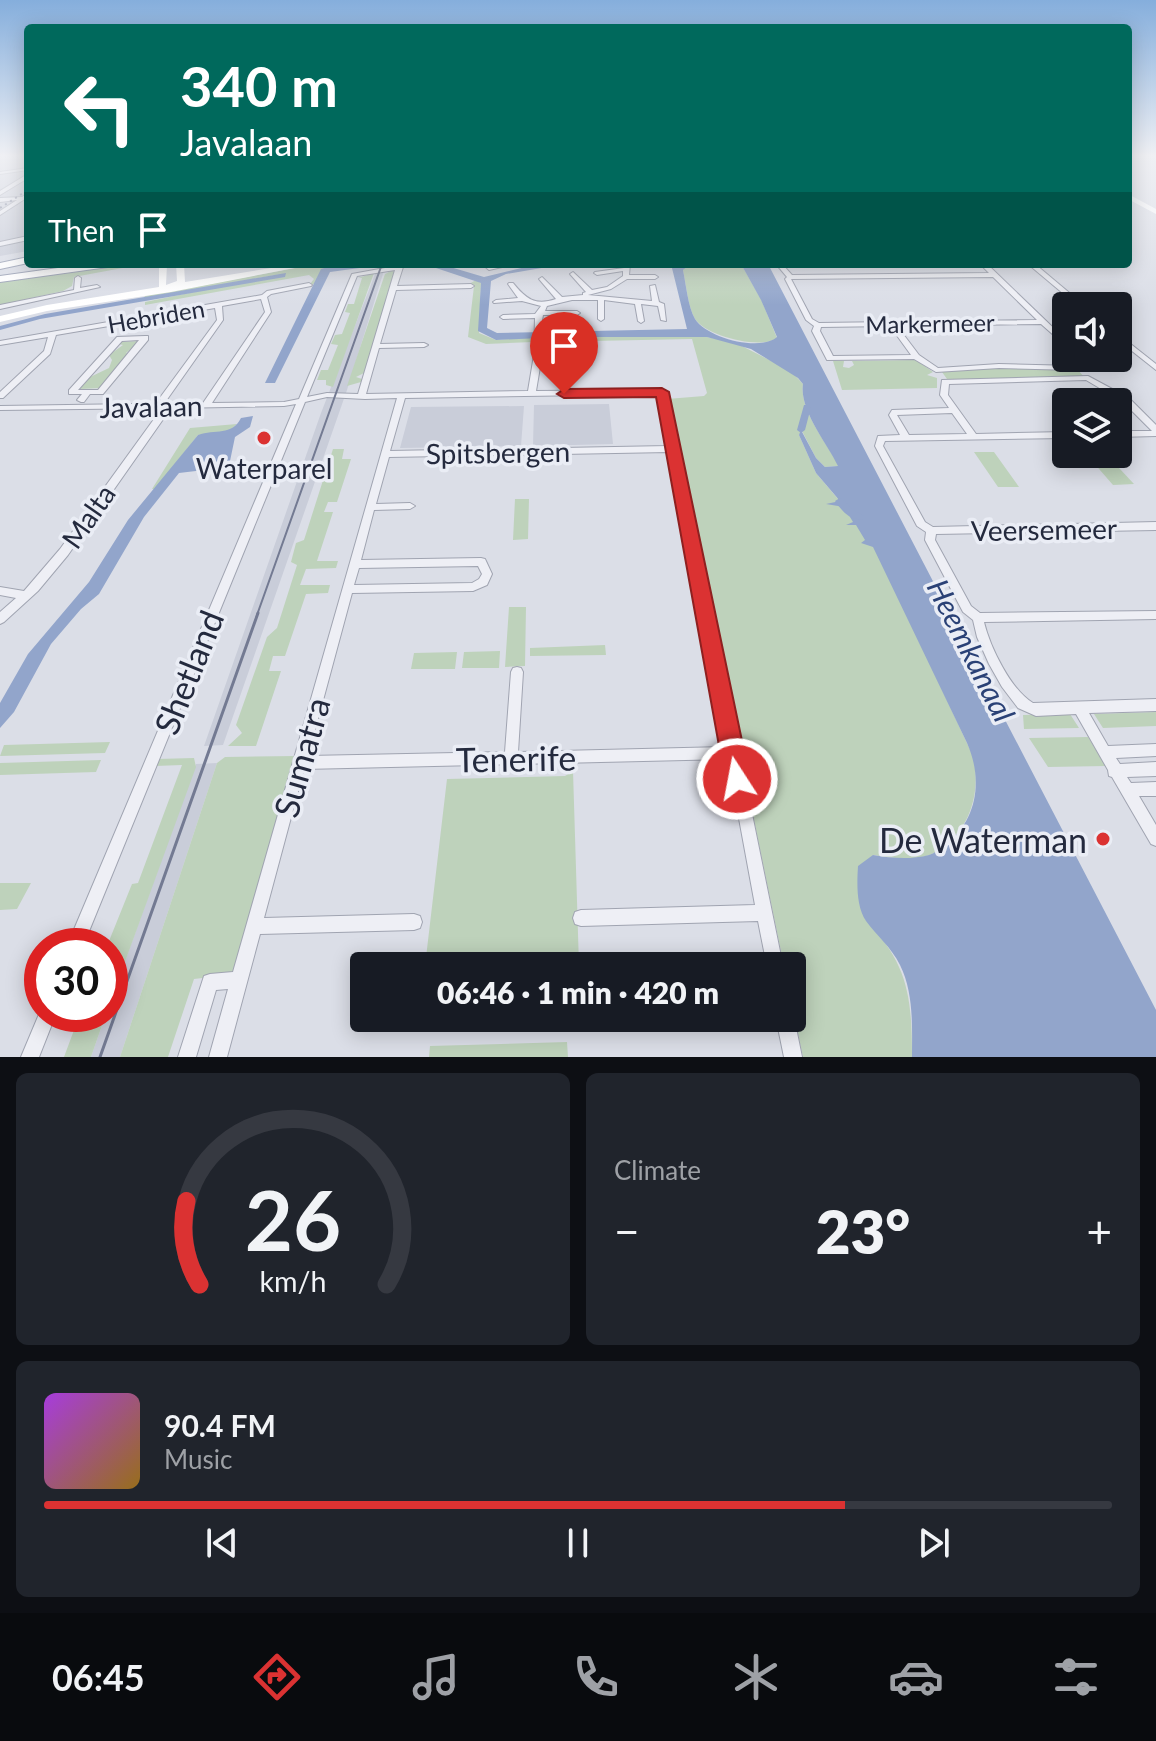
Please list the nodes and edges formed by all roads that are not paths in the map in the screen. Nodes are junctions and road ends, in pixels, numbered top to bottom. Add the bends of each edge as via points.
1 (24, 239) edge
2 (0, 244) edge
3 (24, 262) edge
4 (24, 266) edge
5 (30, 268) edge
6 (54, 268) edge
7 (164, 268) edge
8 (180, 268) edge
9 (273, 268) edge
10 (276, 268) edge
11 (386, 268) edge
12 (399, 268) edge
13 (782, 268) edge
14 (987, 268) edge
15 (1036, 268) edge
16 (627, 270) edge
17 (0, 272) edge
18 (597, 273) dead end
19 (573, 274) dead end
20 (994, 275) junction
21 (655, 277) dead end
22 (790, 277) junction
23 (78, 278) dead end
24 (542, 279) dead end
25 (181, 282) junction
26 (511, 284) dead end
27 (309, 285) dead end
28 (471, 286) dead end
29 (653, 286) dead end
30 (97, 287) dead end
31 (166, 287) junction
32 (393, 288) junction
33 (77, 291) junction
34 (1065, 292) edge
35 (587, 294) junction
36 (264, 297) junction
37 (522, 299) junction
38 (560, 299) junction
39 (601, 299) junction
40 (496, 302) dead end
41 (638, 304) junction
42 (656, 304) junction
43 (218, 305) junction
44 (545, 305) junction
45 (0, 307) edge
46 (577, 313) dead end
47 (538, 315) junction
48 (0, 317) edge
49 (503, 317) dead end
50 (601, 319) dead end
51 (664, 320) dead end
52 (641, 321) dead end
53 (1043, 322) junction
54 (892, 324) junction
55 (818, 325) junction
56 (1052, 331) edge
57 (53, 333) junction
58 (0, 343) edge
59 (424, 345) dead end
60 (375, 346) junction
61 (1132, 348) edge
62 (916, 357) junction
63 (1052, 367) edge
64 (1156, 368) edge
65 (88, 392) junction
66 (532, 394) junction
67 (361, 396) junction
68 (591, 396) junction
69 (0, 398) edge
70 (460, 398) junction
71 (302, 399) junction
72 (402, 399) junction
73 (81, 400) junction
74 (166, 402) junction
75 (209, 402) junction
76 (0, 408) edge
77 (955, 410) junction
78 (1156, 432) edge
79 (1132, 433) edge
80 (1052, 435) edge
81 (974, 437) junction
82 (906, 438) junction
83 (672, 449) junction
84 (385, 454) junction
85 (410, 506) dead end
86 (371, 507) junction
87 (1156, 526) edge
88 (931, 531) junction
89 (355, 564) junction
90 (348, 589) junction
91 (0, 591) edge
92 (23, 595) junction
93 (1156, 615) edge
94 (978, 618) junction
95 (0, 619) edge
96 (517, 672) dead end
97 (1156, 705) edge
98 (1079, 708) junction
99 (1156, 750) edge
100 (1106, 752) junction
101 (732, 753) junction
102 (511, 758) junction
103 (300, 763) junction
104 (1156, 769) edge
105 (1114, 771) junction
106 (1156, 789) edge
107 (1126, 790) junction
108 (1156, 839) edge
109 (764, 913) junction
110 (581, 918) dead end
111 (414, 922) dead end
112 (254, 926) junction
113 (82, 928) edge
114 (772, 952) edge
115 (239, 980) junction
116 (40, 1032) edge
117 (788, 1032) edge
118 (30, 1057) edge
119 (187, 1057) edge
120 (218, 1057) edge
121 (793, 1057) edge

1 - 2 street
3 - 17 main road
4 - 17 main road
5 - 17 main road
6 - 17 main road
7 - 31 street
8 - 25 street
9 - 25 street
10 - 31 street
11 - 71 street, Shetland via 354,275
12 - 32 street
13 - 22 street
14 - 20 street
15 - 34 street
16 - 18 street
16 - 21 street
16 - 35 street via 609,288
19 - 35 street
20 - 22 street
20 - 53 street
22 - 55 street via 809,320
23 - 33 street
24 - 38 street
25 - 31 street
26 - 37 street
27 - 36 street, Hebriden
28 - 32 street
29 - 42 street
30 - 33 street
31 - 48 street via 55,302
32 - 60 street
33 - 45 street
35 - 38 street
35 - 39 street
36 - 43 street, Hebriden
36 - 75 street via 268,312
37 - 40 street
37 - 44 street
38 - 44 street
39 - 41 street
39 - 50 street
41 - 42 street
41 - 52 street
42 - 51 street via 661,304
43 - 57 street, Hebriden
43 - 74 street, Malta via 220,320
44 - 47 street
46 - 47 street
47 - 49 street
47 - 66 street
53 - 54 street, Markermeer
53 - 56 street
54 - 55 street, Markermeer
54 - 62 street
55 - 62 street via 830,358
57 - 58 street, Hebriden
57 - 69 street via 47,352
59 - 60 street
60 - 67 street
61 - 64 street
62 - 63 street via 936,370
65 - 65 street via 100,392 145,338 120,339 72,392
65 - 73 street
66 - 68 street, Javalaan
66 - 70 street, Javalaan
67 - 71 street, Javalaan
67 - 72 street, Javalaan
68 - 70 street, Javalaan
68 - 83 street, Javalaan via 663,396
69 - 73 street, Javalaan
70 - 72 street, Javalaan
71 - 75 street, Javalaan via 284,404
71 - 113 street, Shetland
72 - 84 street, Spitsbergen
73 - 74 street, Javalaan
74 - 75 street, Javalaan
74 - 76 street, Javalaan
74 - 92 street, Malta via 64,552
77 - 78 street via 944,395 945,382 1088,378 1126,400
77 - 81 street
77 - 82 street via 895,412
78 - 79 street
80 - 81 street
81 - 82 street
82 - 88 street via 879,440 879,446 921,524
83 - 84 street, Spitsbergen
83 - 101 street
84 - 86 street, Sumatra
85 - 86 street
86 - 89 street, Sumatra
87 - 88 street, Veersemeer
88 - 94 street via 929,538 967,609
89 - 90 street, Sumatra
89 - 90 street via 481,562 487,574 473,587
90 - 103 street, Sumatra
91 - 92 street
92 - 95 street, Malta
93 - 94 street
94 - 98 street via 979,630 1024,705 1036,710
96 - 102 street
97 - 98 street
98 - 100 street
99 - 100 street
100 - 105 street
101 - 102 street, Tenerife
101 - 109 street
102 - 103 street, Tenerife
103 - 112 street, Sumatra
104 - 105 street
105 - 107 street
106 - 107 street
107 - 108 street
109 - 110 street
109 - 114 street
111 - 112 street
112 - 115 street, Sumatra
115 - 119 street via 210,982
115 - 120 street, Sumatra
116 - 118 street
117 - 121 street

